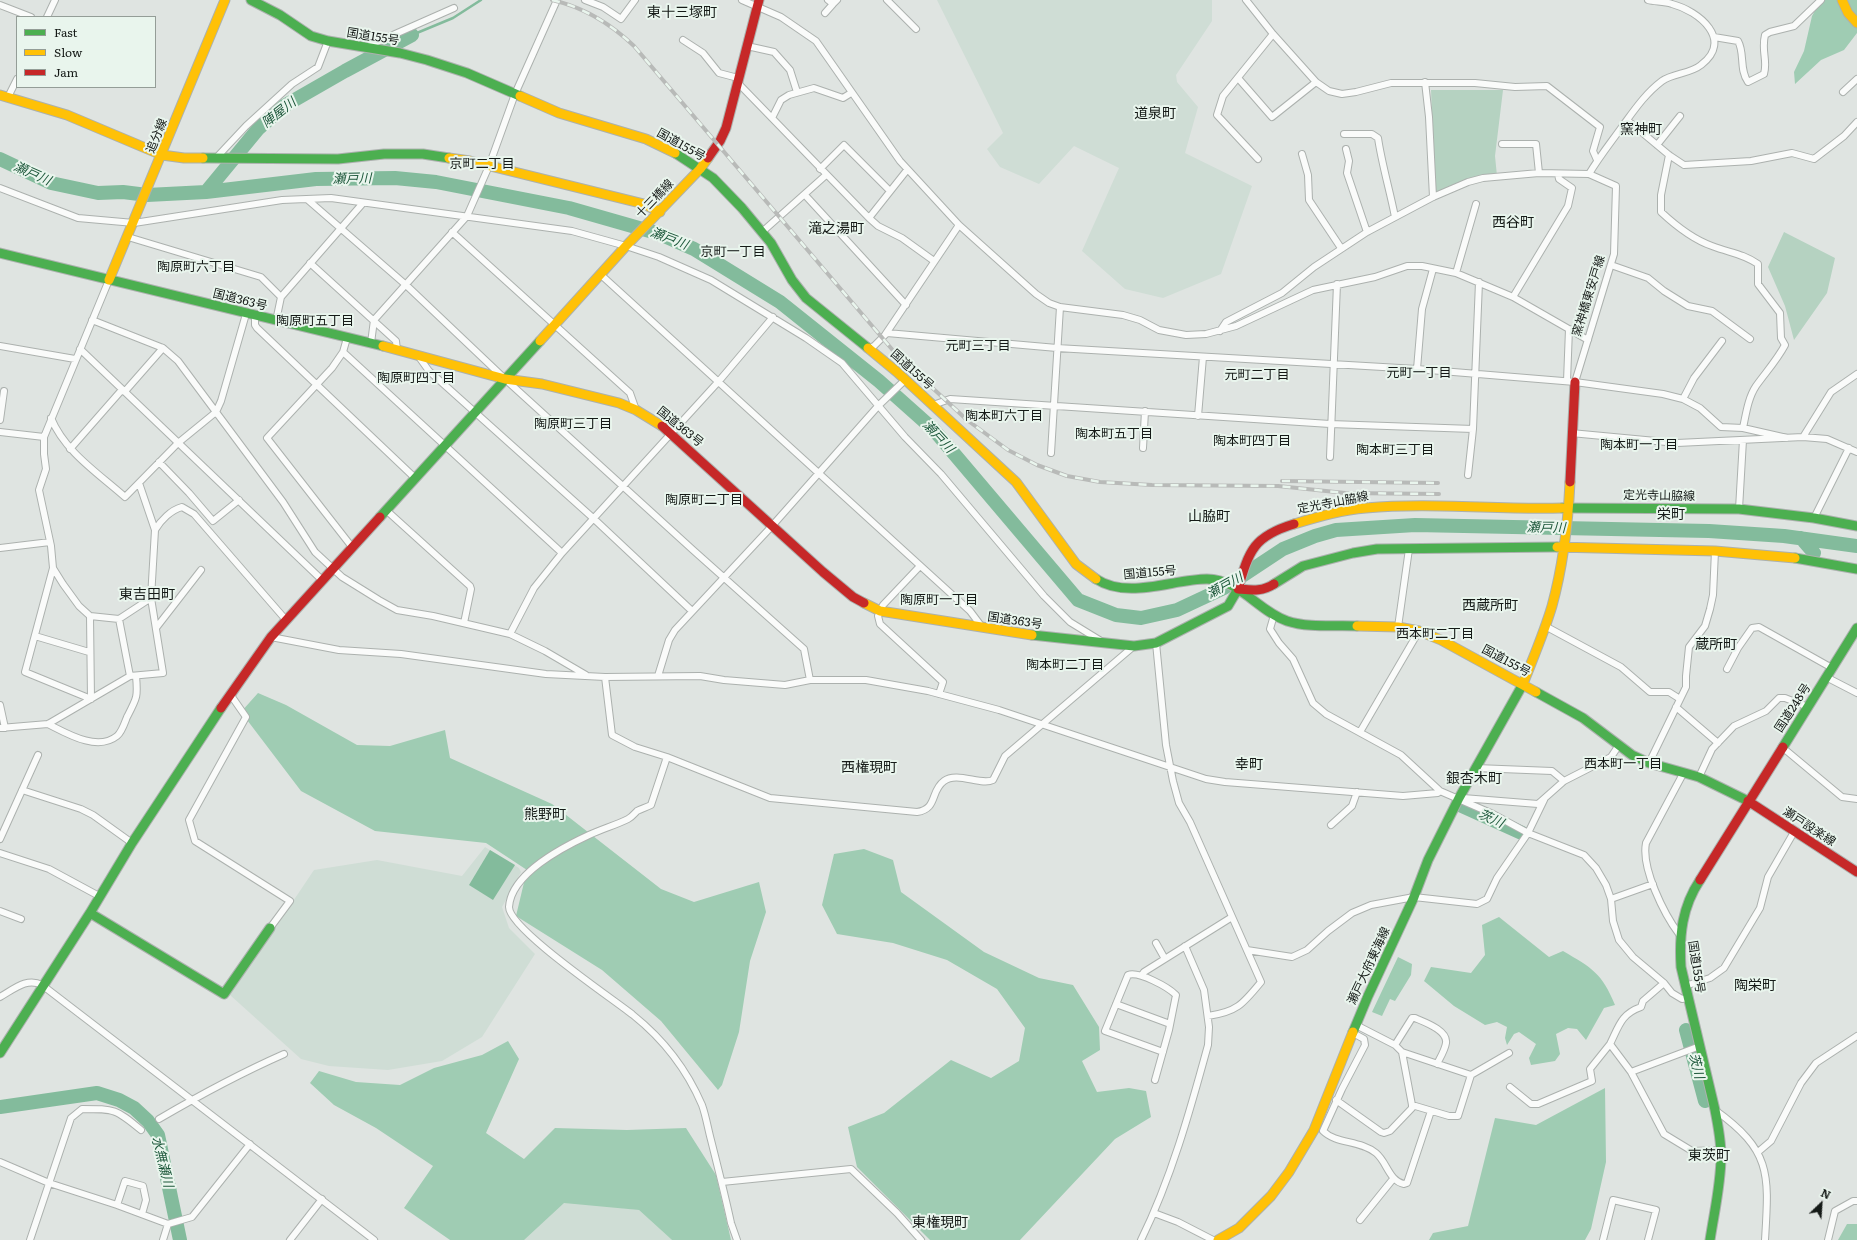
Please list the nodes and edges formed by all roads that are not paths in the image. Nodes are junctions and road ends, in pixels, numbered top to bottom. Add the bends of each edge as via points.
1 (55, 0) edge
2 (225, 0) edge
3 (251, 0) edge
4 (557, 0) edge
5 (585, 0) edge
6 (635, 0) edge
7 (742, 0) edge
8 (887, 0) edge
9 (1246, 0) edge
10 (1648, 0) edge
11 (1821, 0) edge
12 (1842, 0) edge
13 (833, 1) edge
14 (758, 3) edge
15 (0, 5) edge
16 (454, 8) dead end
17 (825, 12) dead end
18 (28, 16) edge
19 (47, 16) edge
20 (1857, 23) edge
21 (916, 29) dead end
22 (1273, 34) junction
23 (1714, 37) junction
24 (683, 40) dead end
25 (328, 42) junction
26 (747, 46) junction
27 (367, 48) junction
28 (1238, 78) junction
29 (1857, 79) edge
30 (16, 80) edge
31 (738, 80) junction
32 (1316, 82) junction
33 (1425, 82) junction
34 (797, 92) junction
35 (1843, 92) dead end
36 (851, 93) junction
37 (515, 94) junction
38 (4, 96) edge
39 (1680, 116) dead end
40 (772, 118) junction
41 (1627, 120) junction
42 (1857, 122) edge
43 (1344, 134) dead end
44 (1502, 144) dead end
45 (1657, 144) junction
46 (1346, 149) dead end
47 (1302, 154) dead end
48 (1669, 154) junction
49 (162, 155) junction
50 (218, 158) junction
51 (1258, 159) dead end
52 (1597, 160) junction
53 (489, 166) junction
54 (700, 168) junction
55 (820, 169) junction
56 (908, 170) junction
57 (1539, 173) junction
58 (1558, 174) junction
59 (1589, 174) junction
60 (826, 175) junction
61 (0, 188) edge
62 (890, 192) junction
63 (805, 195) junction
64 (1433, 197) junction
65 (308, 200) junction
66 (363, 203) junction
67 (1476, 204) dead end
68 (468, 213) junction
69 (657, 215) junction
70 (1395, 217) junction
71 (869, 218) junction
72 (136, 219) junction
73 (959, 225) junction
74 (341, 229) junction
75 (452, 232) junction
76 (762, 232) junction
77 (1367, 232) junction
78 (128, 237) junction
79 (629, 243) junction
80 (1341, 248) junction
81 (0, 253) edge
82 (934, 261) junction
83 (310, 263) junction
84 (1611, 265) junction
85 (1433, 269) junction
86 (1456, 273) junction
87 (600, 274) junction
88 (109, 280) junction
89 (1479, 282) junction
90 (1337, 284) junction
91 (406, 285) junction
92 (281, 297) junction
93 (1513, 297) junction
94 (906, 305) junction
95 (1060, 307) junction
96 (250, 315) junction
97 (773, 317) junction
98 (92, 320) junction
99 (374, 320) junction
100 (276, 321) junction
101 (554, 326) junction
102 (1569, 329) junction
103 (1220, 331) junction
104 (886, 333) junction
105 (347, 338) junction
106 (1750, 339) dead end
107 (1588, 340) junction
108 (1722, 341) dead end
109 (371, 343) junction
110 (0, 346) edge
111 (163, 348) junction
112 (869, 348) junction
113 (1057, 348) junction
114 (80, 349) junction
115 (397, 350) junction
116 (343, 352) junction
117 (418, 356) junction
118 (1202, 357) junction
119 (75, 359) junction
120 (1334, 364) junction
121 (1417, 369) junction
122 (1475, 374) junction
123 (1857, 374) edge
124 (505, 379) junction
125 (719, 381) junction
126 (903, 382) junction
127 (1571, 382) junction
128 (316, 385) junction
129 (124, 390) junction
130 (4, 391) dead end
131 (1683, 400) junction
132 (881, 403) junction
133 (933, 405) junction
134 (1053, 407) junction
135 (636, 410) junction
136 (1145, 411) junction
137 (216, 412) junction
138 (475, 413) junction
139 (1198, 416) junction
140 (52, 418) junction
141 (0, 420) edge
142 (1330, 424) junction
143 (1743, 428) junction
144 (1473, 429) junction
145 (0, 432) edge
146 (670, 433) junction
147 (1571, 433) junction
148 (44, 437) junction
149 (1803, 437) junction
150 (1787, 438) junction
151 (1743, 440) junction
152 (178, 443) junction
153 (445, 446) junction
154 (1143, 448) dead end
155 (1849, 448) junction
156 (70, 449) junction
157 (1857, 452) edge
158 (1051, 453) dead end
159 (1330, 457) dead end
160 (159, 462) junction
161 (818, 473) junction
162 (1468, 474) dead end
163 (415, 478) junction
164 (139, 483) junction
165 (623, 486) junction
166 (239, 500) junction
167 (1739, 509) junction
168 (386, 510) junction
169 (1567, 512) junction
170 (593, 518) junction
171 (1814, 518) junction
172 (772, 526) junction
173 (1857, 526) edge
174 (155, 530) junction
175 (50, 542) junction
176 (1564, 545) junction
177 (0, 548) edge
178 (352, 548) junction
179 (1409, 549) junction
180 (1715, 551) junction
181 (562, 553) junction
182 (920, 566) junction
183 (53, 568) junction
184 (333, 568) junction
185 (1857, 569) edge
186 (201, 570) dead end
187 (723, 578) junction
188 (322, 580) junction
189 (1238, 589) junction
190 (151, 598) junction
191 (692, 611) junction
192 (880, 611) junction
193 (1274, 615) junction
194 (90, 616) junction
195 (119, 619) junction
196 (286, 620) junction
197 (464, 623) junction
198 (1545, 626) junction
199 (156, 628) junction
200 (982, 628) junction
201 (1398, 628) junction
202 (1857, 628) edge
203 (1419, 631) junction
204 (510, 634) junction
205 (35, 636) junction
206 (271, 637) junction
207 (1156, 643) junction
208 (1106, 644) junction
209 (1134, 646) junction
210 (89, 652) junction
211 (1832, 668) junction
212 (1727, 669) dead end
213 (133, 676) junction
214 (588, 676) junction
215 (658, 676) junction
216 (605, 677) junction
217 (1826, 677) junction
218 (810, 680) junction
219 (1523, 684) junction
220 (1857, 693) edge
221 (230, 694) junction
222 (939, 694) junction
223 (1680, 698) junction
224 (90, 699) junction
225 (0, 706) edge
226 (1676, 707) junction
227 (1808, 707) junction
228 (48, 724) junction
229 (1043, 724) junction
230 (3, 728) edge
231 (1360, 732) junction
232 (1718, 743) junction
233 (1619, 745) junction
234 (1782, 747) junction
235 (38, 755) dead end
236 (667, 757) junction
237 (1649, 763) junction
238 (1170, 766) junction
239 (1476, 768) junction
240 (1684, 772) junction
241 (1699, 776) junction
242 (1564, 781) junction
243 (22, 790) junction
244 (1440, 791) junction
245 (1357, 792) junction
246 (1459, 798) junction
247 (1857, 799) edge
248 (1544, 800) junction
249 (1748, 801) junction
250 (3, 824) edge
251 (1331, 825) dead end
252 (1794, 832) junction
253 (1528, 833) junction
254 (0, 839) edge
255 (132, 843) junction
256 (0, 853) edge
257 (1857, 872) edge
258 (1653, 884) junction
259 (99, 896) junction
260 (1414, 897) junction
261 (1611, 899) junction
262 (0, 911) edge
263 (90, 913) junction
264 (1232, 917) junction
265 (21, 919) dead end
266 (270, 928) joint
267 (1679, 934) junction
268 (1156, 943) dead end
269 (1185, 946) junction
270 (1247, 950) junction
271 (1165, 959) junction
272 (1142, 975) junction
273 (1664, 983) junction
274 (42, 985) junction
275 (1685, 986) junction
276 (0, 996) edge
277 (1688, 998) junction
278 (1116, 1004) junction
279 (1208, 1016) junction
280 (1170, 1024) junction
281 (1354, 1029) junction
282 (1857, 1036) edge
283 (1610, 1044) junction
284 (1394, 1045) junction
285 (1700, 1046) junction
286 (1163, 1052) junction
287 (1402, 1052) junction
288 (0, 1053) edge
289 (1508, 1053) dead end
290 (284, 1054) dead end
291 (1437, 1064) junction
292 (1631, 1072) junction
293 (1471, 1075) junction
294 (1155, 1080) dead end
295 (1510, 1087) dead end
296 (192, 1100) junction
297 (1336, 1100) junction
298 (1412, 1105) junction
299 (1715, 1110) junction
300 (1431, 1111) junction
301 (159, 1119) dead end
302 (141, 1130) dead end
303 (250, 1144) junction
304 (1720, 1150) junction
305 (1758, 1152) junction
306 (0, 1162) edge
307 (1392, 1179) junction
308 (722, 1182) junction
309 (49, 1183) junction
310 (322, 1199) junction
311 (1857, 1201) edge
312 (117, 1205) junction
313 (1154, 1213) junction
314 (142, 1214) junction
315 (1360, 1220) dead end
316 (170, 1224) junction
317 (30, 1240) edge
318 (163, 1240) edge
319 (290, 1240) edge
320 (374, 1240) edge
321 (737, 1240) edge
322 (921, 1240) edge
323 (1141, 1240) edge
324 (1214, 1240) edge
325 (1218, 1240) edge
326 (1603, 1240) edge
327 (1648, 1240) edge
328 (1710, 1240) edge
329 (1765, 1240) edge
330 (1828, 1240) edge

1 - 19 street
2 - 49 main road, 追分線
3 - 25 main road, 国道155号 via 280,15 311,36
4 - 37 street
5 - 6 street via 621,18
7 - 14 street
8 - 21 street
9 - 22 street
10 - 23 street via 1672,4 1690,11 1707,24
11 - 23 street via 1794,26 1765,35 1762,45 1766,69 1764,74 1748,82 1745,78 1742,48 1738,41
12 - 20 main road via 1848,13
13 - 17 street
14 - 26 main road, 十三橋線
14 - 36 street via 816,41
15 - 18 street
16 - 27 street
22 - 28 street
22 - 32 street
23 - 41 street via 1713,51 1705,62 1694,70 1663,80 1644,97
24 - 31 street via 703,53 719,73
25 - 27 main road, 国道155号
25 - 50 street via 318,67 292,84 246,126
26 - 31 main road, 十三橋線
26 - 34 street via 774,52 790,70
27 - 37 main road, 国道155号 via 400,52 467,73
28 - 32 street via 1272,117
28 - 51 street via 1223,96 1217,115
29 - 35 street
30 - 38 street
31 - 40 street
31 - 54 main road, 十三橋線 via 726,128 720,141
32 - 33 street via 1329,91 1342,94 1391,82
33 - 52 street via 1515,87 1547,86 1600,127 1593,151
33 - 64 street
34 - 36 street via 814,88 843,98
34 - 40 street via 781,100
36 - 56 street
37 - 53 street
37 - 54 main road, 国道155号 via 559,113 646,139
38 - 49 main road via 67,115
39 - 45 street
40 - 55 street
41 - 45 street
41 - 52 street
42 - 48 street via 1844,136 1814,159 1792,153 1751,161 1684,165
43 - 70 street via 1372,134 1378,138
44 - 57 street via 1536,144
45 - 48 street
46 - 77 street via 1349,161 1347,173
47 - 80 street via 1308,175 1309,200
48 - 143 street via 1661,195 1661,212 1693,238 1746,256 1758,264 1758,284 1780,313 1781,338 1784,344 1778,358 1756,387 1748,404
49 - 50 main road
49 - 72 main road, 追分線
50 - 53 main road via 338,159 384,154 423,154
52 - 59 street
53 - 68 street
53 - 69 main road via 644,204
54 - 69 main road, 十三橋線
54 - 76 main road, 国道155号 via 723,188
55 - 60 street
55 - 62 street via 844,145
56 - 62 street
56 - 73 street
57 - 58 street
57 - 64 street via 1483,178
58 - 59 street
58 - 93 street via 1559,179 1572,188 1568,206
59 - 84 street, 窯神橋東安戸線 via 1616,186 1614,254
60 - 63 street
60 - 71 street
61 - 72 street via 78,218
62 - 71 street
63 - 76 street
63 - 94 street
64 - 70 street
65 - 66 street via 331,198
65 - 72 street via 282,200
65 - 74 street
66 - 68 street
66 - 74 street
67 - 86 street
68 - 75 street
68 - 79 street
69 - 79 main road, 十三橋線
70 - 77 street
71 - 82 street
72 - 78 main road, 追分線
73 - 82 street
73 - 95 street via 1036,294
74 - 83 street
74 - 91 street
75 - 91 street
75 - 101 street
76 - 112 main road, 国道155号 via 799,291
77 - 80 street
78 - 88 main road, 追分線
78 - 92 street via 261,277
79 - 87 main road, 十三橋線
79 - 97 street via 711,280
80 - 103 street via 1282,293 1226,322
81 - 88 main road, 国道363号
82 - 94 street
83 - 92 street
83 - 99 street
84 - 106 street via 1648,278 1688,306 1712,311
84 - 107 street, 窯神橋東安戸線
85 - 86 street
85 - 90 street via 1407,266 1375,277
85 - 121 street via 1422,309
86 - 89 street
87 - 101 main road, 十三橋線
87 - 125 street
88 - 96 main road, 国道363号
88 - 98 street
89 - 93 street
89 - 122 street
90 - 103 street via 1313,290
90 - 120 street
91 - 99 street
91 - 124 street
92 - 100 street
93 - 102 street
94 - 104 street
95 - 103 street via 1123,315 1159,330 1186,335
95 - 113 street
96 - 100 main road, 国道363号
96 - 128 street via 257,328
96 - 137 street
97 - 125 street
97 - 132 street via 842,363
98 - 111 street
98 - 114 street
99 - 109 street
99 - 115 street via 396,341
100 - 105 main road, 国道363号
101 - 124 main road, 十三橋線
101 - 135 street via 630,393
102 - 107 street
102 - 127 street
104 - 112 street
104 - 113 street
105 - 109 main road, 国道363号
105 - 116 street
107 - 127 street, 窯神橋東安戸線
108 - 131 street via 1694,378
109 - 115 main road, 国道363号
110 - 119 street
111 - 129 street
111 - 137 street via 178,361
112 - 126 main road, 国道155号
113 - 118 street
113 - 134 street
114 - 119 street
114 - 129 street
115 - 117 main road, 国道363号
116 - 128 street
116 - 153 street
117 - 124 main road, 国道363号
117 - 138 street via 429,371
118 - 120 street
118 - 139 street
119 - 140 street
120 - 121 street
120 - 142 street
121 - 122 street
122 - 127 street
122 - 144 street
123 - 149 street via 1831,392
124 - 135 main road, 国道363号 via 542,384 619,403
124 - 138 main road, 十三橋線
124 - 165 street
125 - 146 street
125 - 161 street
126 - 132 street
126 - 133 main road, 国道155号
127 - 131 street via 1663,394
127 - 147 main road, 窯神橋東安戸線
128 - 163 street
128 - 178 street via 268,438
129 - 152 street
129 - 156 street
130 - 141 street
131 - 143 street via 1700,408 1721,427
132 - 161 street
132 - 208 street via 905,438 941,474 1044,596 1070,622
133 - 134 street via 950,399
133 - 189 main road, 国道155号 via 1016,482 1076,564 1093,578 1116,587 1132,588 1207,579 1223,581
134 - 136 street
134 - 158 street
135 - 146 main road, 国道363号 via 652,418
136 - 139 street
136 - 154 street
137 - 152 street
137 - 184 street via 283,502 315,552
138 - 153 main road, 十三橋線
138 - 170 street
139 - 142 street
140 - 148 street
140 - 156 street via 57,432
142 - 144 street
142 - 159 street
143 - 150 street
144 - 162 street
145 - 148 street
146 - 165 street
146 - 172 main road, 国道363号
147 - 151 street via 1677,443
147 - 169 main road, 窯神橋東安戸線
148 - 175 street via 46,469 39,490
149 - 150 street
149 - 155 street via 1827,439
150 - 151 street
151 - 167 street
152 - 160 street
152 - 166 street
153 - 163 main road, 十三橋線
153 - 181 street
155 - 157 street
155 - 171 street
156 - 164 street via 125,497
160 - 164 street
160 - 166 street via 213,521
161 - 172 street
161 - 182 street
163 - 168 main road, 十三橋線
164 - 174 street
165 - 170 street
165 - 187 street
166 - 188 street
167 - 169 main road, 定光寺山脇線 via 1591,507
167 - 171 main road, 定光寺山脇線
168 - 178 main road, 十三橋線
168 - 197 street via 470,586
169 - 176 main road, 窯神橋東安戸線
169 - 189 main road, 定光寺山脇線 via 1485,506 1370,507 1308,519 1276,530 1257,543
170 - 181 street
170 - 191 street
171 - 173 main road, 定光寺山脇線
172 - 187 street
172 - 192 main road, 国道363号 via 853,597
174 - 190 street
174 - 196 street via 174,509 182,507 194,514
175 - 177 street
175 - 183 street
176 - 179 main road via 1495,549
176 - 180 main road
176 - 198 main road, 窯神橋東安戸線
178 - 184 main road, 十三橋線
179 - 189 main road via 1353,552 1303,566 1268,588 1256,591
179 - 201 street
180 - 185 main road via 1798,558
180 - 223 street via 1710,610 1705,626 1689,647 1686,687
181 - 204 street via 534,588
182 - 192 street
182 - 200 street via 970,610
183 - 194 street via 79,606
183 - 205 street
184 - 188 main road, 十三橋線
184 - 197 street via 342,577 397,610
186 - 199 street
187 - 191 street
187 - 218 street via 804,649
188 - 196 main road, 十三橋線
189 - 193 main road, 国道155号
189 - 207 main road, 国道363号 via 1228,606
190 - 195 street
190 - 199 street
191 - 215 street via 668,640
192 - 200 main road, 国道363号
192 - 222 street via 880,624 943,682
193 - 201 main road, 国道155号 via 1300,624
193 - 231 street via 1270,629 1293,659 1313,703 1326,714
194 - 195 street
194 - 210 street
195 - 213 street
196 - 206 main road, 十三橋線
197 - 204 street
198 - 219 main road, 瀬戸大府東海線
198 - 223 street via 1621,667 1650,692 1668,692
199 - 213 street via 163,673
200 - 208 main road, 国道363号
201 - 203 main road, 国道155号
202 - 211 main road, 国道248号
203 - 219 main road, 国道155号
203 - 231 street
204 - 214 street
205 - 210 street
205 - 224 street via 25,672
206 - 214 street via 339,650 401,654 533,673
206 - 221 main road, 十三橋線
207 - 209 main road, 国道363号
207 - 238 street
208 - 209 main road, 国道363号
209 - 229 street
210 - 224 street
211 - 212 street via 1759,627 1752,628
211 - 217 main road, 国道248号
213 - 224 street
213 - 228 street via 138,695 118,735 108,740 85,741
214 - 216 street
215 - 216 street
215 - 218 street via 700,676 785,685
216 - 236 street via 612,735 635,747
217 - 220 street
217 - 227 main road, 国道248号
218 - 222 street via 866,680
219 - 233 main road, 国道155号 via 1583,718
219 - 239 main road, 瀬戸大府東海線
221 - 255 main road, 十三橋線
221 - 266 street via 246,717 189,820 195,841 290,901
222 - 229 street
223 - 226 street
224 - 228 street
225 - 230 street
226 - 232 street
226 - 237 street
227 - 232 street via 1779,698 1766,711 1734,726
227 - 234 main road, 国道248号
228 - 230 street
229 - 236 street via 1005,756 993,780 945,780 938,787 932,804 917,812 770,798
229 - 238 street
231 - 244 street via 1401,755
232 - 241 street via 1712,749
233 - 237 main road, 国道155号
233 - 242 street via 1611,757
234 - 247 street via 1842,797
234 - 249 main road, 国道248号
235 - 243 street
236 - 308 street via 651,805 630,818 588,835 541,863 521,880 509,907 511,915 544,948 633,1016 671,1052 691,1082 702,1106
237 - 240 main road, 国道155号
238 - 245 street via 1206,779 1225,782
238 - 264 street via 1179,803
239 - 242 street via 1552,771
239 - 246 main road, 瀬戸大府東海線
240 - 241 main road, 国道155号
240 - 258 street via 1646,843 1644,852
241 - 249 main road, 国道155号
242 - 248 street
243 - 250 street
243 - 255 street via 81,809
244 - 245 street via 1403,796
244 - 246 street
245 - 251 street via 1352,806
246 - 248 street via 1538,804
246 - 253 street
246 - 260 main road, 瀬戸大府東海線 via 1428,860
248 - 253 street
249 - 252 main road, 瀬戸設楽線
249 - 267 main road, 国道155号 via 1694,889 1683,912
250 - 254 street
252 - 257 main road, 瀬戸設楽線
252 - 275 street via 1768,877 1760,908 1724,968 1710,978
253 - 260 street via 1497,878 1487,899 1477,904
253 - 261 street via 1584,855 1596,868
255 - 259 main road, 十三橋線
256 - 259 street via 49,869
258 - 261 street
258 - 267 street
259 - 263 main road, 十三橋線
260 - 270 street via 1371,905 1352,914 1307,950 1292,957
260 - 281 main road, 瀬戸大府東海線
261 - 273 street via 1613,921 1619,940 1633,957
262 - 265 street
263 - 266 main road via 224,994
263 - 274 main road, 十三橋線
264 - 269 street
264 - 270 street
267 - 275 main road, 国道155号
268 - 271 street
269 - 271 street
269 - 279 street via 1204,990
270 - 279 street via 1261,982 1238,1007 1226,1013
271 - 272 street
272 - 278 street via 1128,975
272 - 280 street via 1176,995
273 - 277 street via 1672,993 1682,999
273 - 283 street via 1643,1001 1641,1007 1623,1017
274 - 276 street via 35,981 28,982
274 - 288 main road, 十三橋線
274 - 296 street
275 - 277 main road, 国道155号
277 - 285 main road, 国道155号
278 - 280 street
278 - 286 street via 1105,1031
279 - 313 street via 1208,1045 1201,1071
280 - 286 street
281 - 284 street
281 - 297 street via 1364,1039 1365,1044
281 - 325 main road, 瀬戸大府東海線 via 1314,1130 1289,1172 1271,1196 1239,1228
282 - 305 street via 1816,1063 1801,1083 1772,1142
283 - 292 street
283 - 295 street via 1590,1069 1592,1081 1538,1104 1531,1104
284 - 287 street
284 - 291 street via 1412,1018 1415,1018 1441,1031 1446,1039
285 - 292 street
285 - 299 main road, 国道155号
286 - 294 street
287 - 291 street
287 - 298 street
289 - 293 street
290 - 296 street via 247,1070
291 - 293 street
292 - 304 street via 1664,1134 1692,1151
293 - 300 street via 1458,1116
296 - 301 street
296 - 303 street
297 - 298 street via 1384,1133 1390,1131
297 - 307 street via 1323,1131 1328,1137 1363,1145 1376,1153 1385,1163
298 - 300 street
299 - 304 main road, 国道155号
299 - 305 street via 1735,1124
300 - 307 street via 1407,1183 1398,1183
302 - 309 street via 121,1113 109,1109 82,1109 72,1118
303 - 310 street
303 - 316 street via 192,1217
304 - 328 main road, 国道155号 via 1720,1176
305 - 329 street via 1767,1178
306 - 309 street
307 - 315 street
308 - 321 street
308 - 322 street via 851,1168
309 - 312 street
309 - 317 street
310 - 319 street
310 - 320 street
311 - 330 street via 1835,1211
312 - 314 street
312 - 314 street via 125,1181 143,1186 146,1200
313 - 323 street
313 - 324 street
314 - 316 street
316 - 318 street
326 - 327 street via 1613,1200 1656,1210

